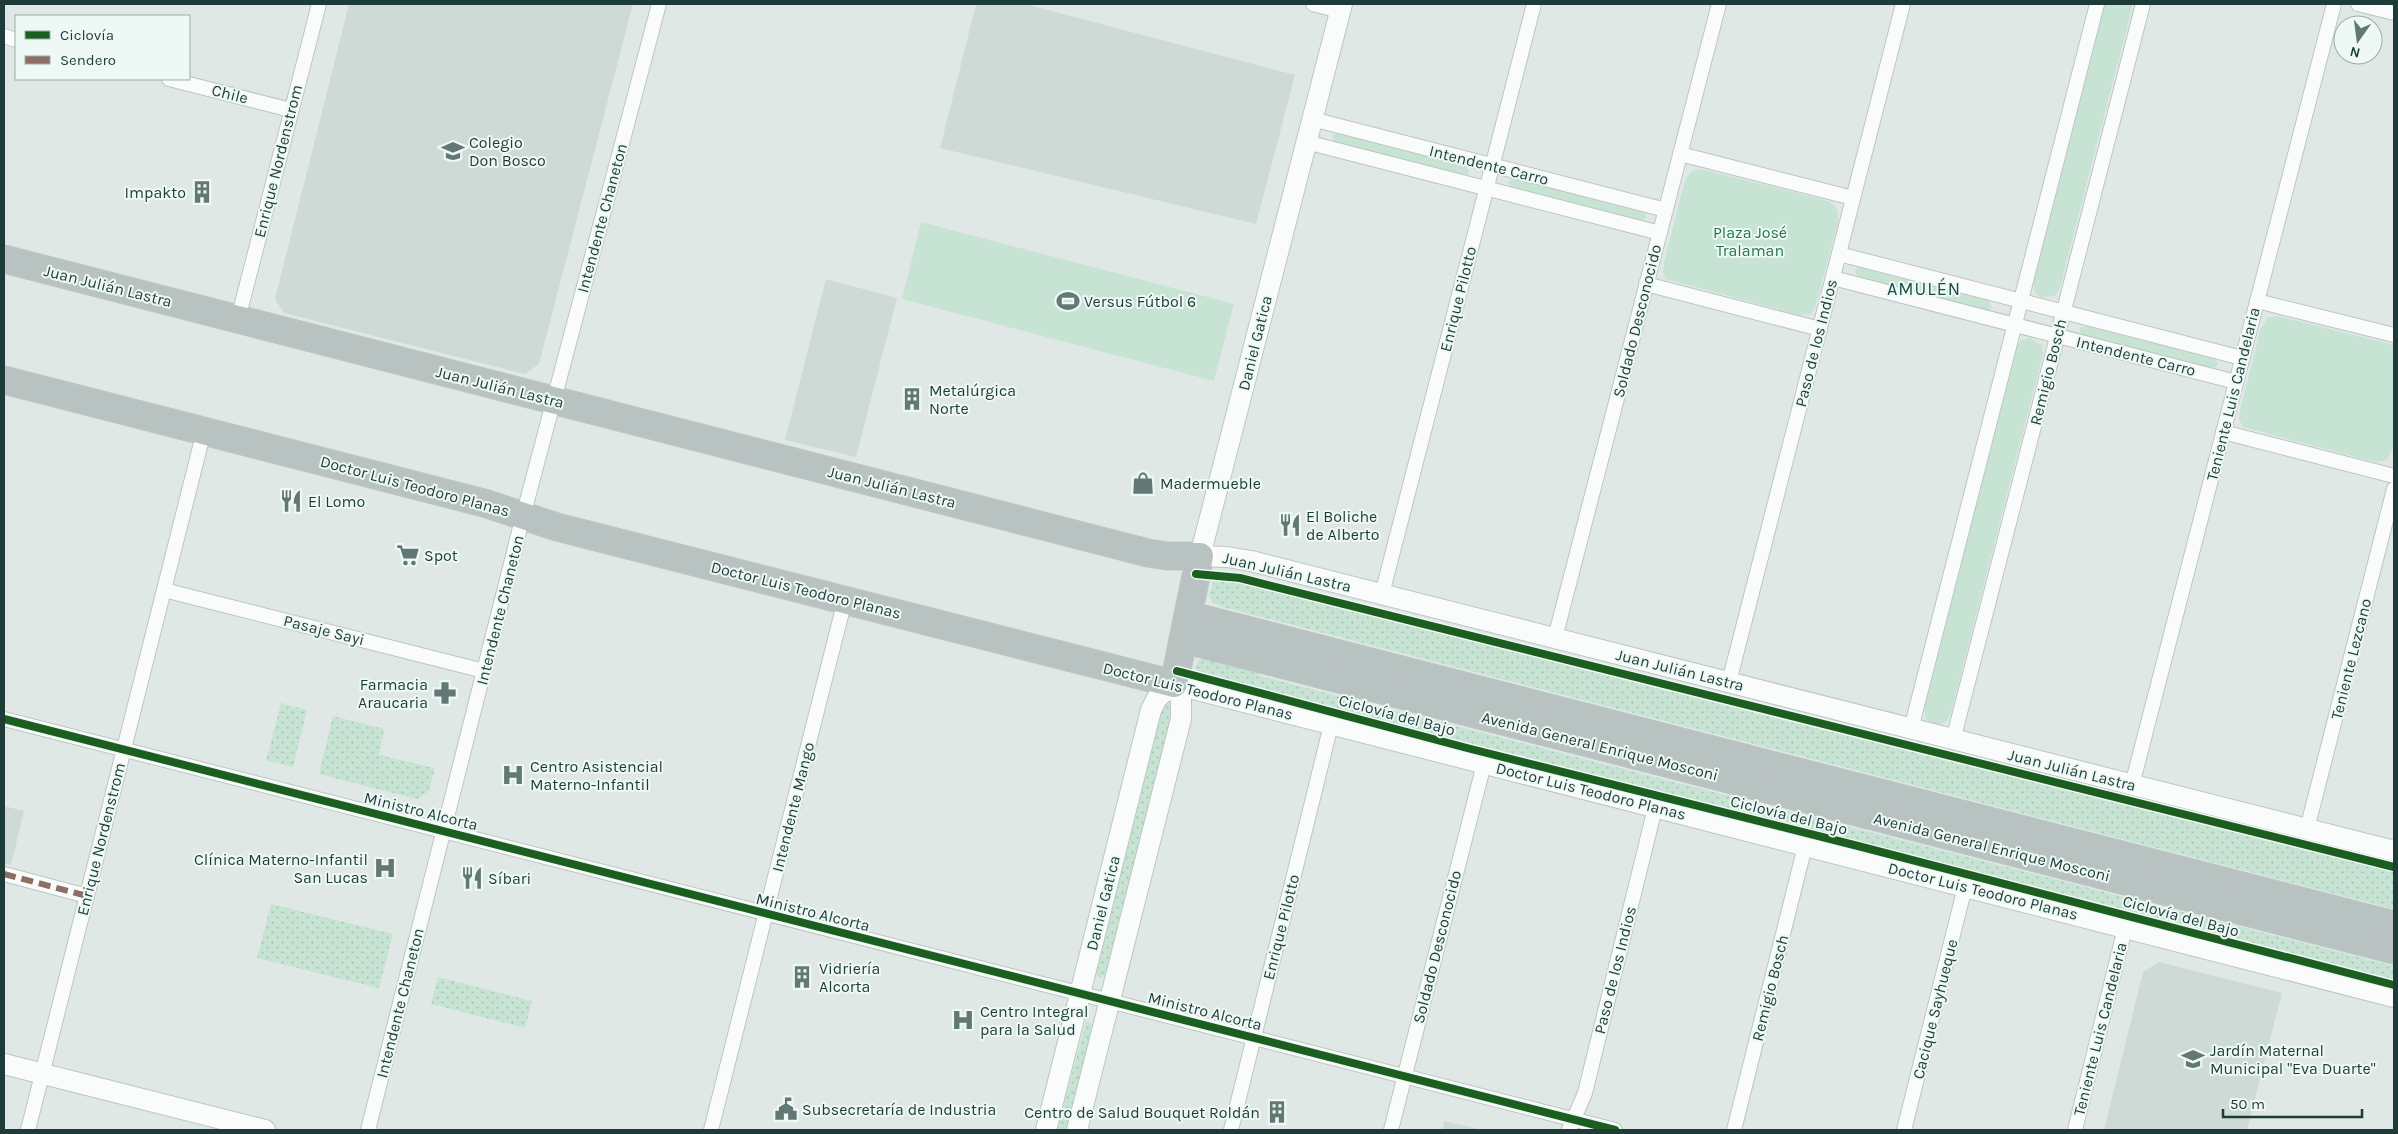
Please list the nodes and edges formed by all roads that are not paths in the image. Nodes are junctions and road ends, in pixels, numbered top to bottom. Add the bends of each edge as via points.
1 (319, 4) edge
2 (658, 4) edge
3 (1313, 4) edge
4 (1534, 4) edge
5 (1719, 4) edge
6 (1903, 4) edge
7 (2097, 4) edge
8 (2143, 4) edge
9 (2334, 4) edge
10 (2358, 4) edge
11 (1341, 7) edge
12 (2394, 13) edge
13 (173, 80) edge
14 (291, 110) junction
15 (1312, 119) junction
16 (1306, 142) junction
17 (1680, 154) junction
18 (1492, 166) junction
19 (1486, 189) junction
20 (1853, 198) junction
21 (1666, 210) junction
22 (1660, 234) junction
23 (1839, 254) junction
24 (4, 259) edge
25 (1833, 278) junction
26 (1646, 284) junction
27 (2257, 300) junction
28 (2021, 301) junction
29 (2063, 312) junction
30 (238, 319) junction
31 (2014, 325) junction
32 (1820, 329) junction
33 (2394, 335) edge
34 (2057, 336) junction
35 (2242, 358) junction
36 (4, 380) edge
37 (2236, 382) junction
38 (554, 401) junction
39 (204, 431) junction
40 (2223, 432) junction
41 (2394, 476) edge
42 (2394, 488) edge
43 (523, 516) junction
44 (1200, 556) junction
45 (164, 590) junction
46 (1382, 594) junction
47 (845, 600) junction
48 (1186, 627) junction
49 (1555, 638) junction
50 (484, 671) junction
51 (1728, 682) junction
52 (1174, 684) junction
53 (4, 719) edge
54 (1331, 724) junction
55 (1911, 729) junction
56 (1954, 740) junction
57 (124, 750) junction
58 (1484, 764) junction
59 (2132, 785) junction
60 (1655, 808) junction
61 (2307, 829) junction
62 (444, 832) junction
63 (1805, 846) junction
64 (2394, 852) edge
65 (4, 874) edge
66 (1965, 887) junction
67 (87, 896) junction
68 (766, 914) junction
69 (2394, 925) edge
70 (2125, 928) junction
71 (2394, 950) edge
72 (1080, 994) junction
73 (2394, 997) edge
74 (1110, 1001) junction
75 (1254, 1038) junction
76 (4, 1064) edge
77 (42, 1074) junction
78 (1404, 1076) junction
79 (1572, 1125) edge
80 (28, 1130) edge
81 (264, 1130) edge
82 (368, 1130) edge
83 (711, 1130) edge
84 (1046, 1130) edge
85 (1077, 1130) edge
86 (1231, 1130) edge
87 (1391, 1130) edge
88 (1615, 1130) edge
89 (1734, 1130) edge
90 (1904, 1130) edge
91 (2075, 1130) edge

1 - 14 street, Enrique Nordenstrom
2 - 38 street, Intendente Chaneton
3 - 11 street
4 - 18 street, Enrique Pilotto
5 - 17 street, Soldado Desconocido
6 - 20 street, Paso de los Indios
7 - 28 street
8 - 29 street, Remigio Bosch
9 - 27 street, Teniente Luis Candelaria
10 - 12 street
11 - 15 street, Daniel Gatica
13 - 14 street, Chile
14 - 30 street, Enrique Nordenstrom
15 - 16 street, Daniel Gatica
15 - 18 street, Intendente Carro
16 - 19 street, Intendente Carro
16 - 44 street, Daniel Gatica
17 - 20 street
17 - 21 street, Soldado Desconocido
18 - 19 street, Enrique Pilotto
18 - 21 street, Intendente Carro
19 - 22 street, Intendente Carro
19 - 46 street, Enrique Pilotto
20 - 23 street, Paso de los Indios
21 - 22 street, Soldado Desconocido
22 - 26 street, Soldado Desconocido
23 - 25 street, Paso de los Indios
23 - 28 street, Intendente Carro
24 - 30 highway, Juan Julián Lastra
25 - 31 street, Intendente Carro
25 - 32 street, Paso de los Indios
26 - 32 street
26 - 49 street, Soldado Desconocido
27 - 33 street
27 - 35 street, Teniente Luis Candelaria
28 - 29 street, Intendente Carro
28 - 31 street
29 - 34 street, Remigio Bosch
29 - 35 street, Intendente Carro
30 - 38 highway, Juan Julián Lastra
31 - 34 street, Intendente Carro
31 - 55 street
32 - 51 street, Paso de los Indios
34 - 37 street, Intendente Carro
34 - 56 street, Remigio Bosch
35 - 37 street, Teniente Luis Candelaria
36 - 39 highway, Doctor Luis Teodoro Planas
37 - 40 street, Teniente Luis Candelaria
38 - 43 street, Intendente Chaneton
38 - 44 highway, Juan Julián Lastra via 1148,553
39 - 43 highway, Doctor Luis Teodoro Planas via 484,503
39 - 45 street, Enrique Nordenstrom
40 - 41 street
40 - 59 street, Teniente Luis Candelaria
42 - 61 street, Teniente Lezcano
43 - 47 highway, Doctor Luis Teodoro Planas
43 - 50 street, Intendente Chaneton
44 - 46 street, Juan Julián Lastra via 1251,561
44 - 48 highway, Daniel Gatica
45 - 50 street, Pasaje Sayi
45 - 57 street, Enrique Nordenstrom
46 - 49 street, Juan Julián Lastra
47 - 52 highway, Doctor Luis Teodoro Planas
47 - 68 street, Intendente Mango
48 - 52 highway, Daniel Gatica
48 - 69 highway, Avenida General Enrique Mosconi
48 - 71 highway, Avenida General Enrique Mosconi
49 - 51 street, Juan Julián Lastra
50 - 62 street, Intendente Chaneton
51 - 55 street, Juan Julián Lastra
52 - 54 street, Doctor Luis Teodoro Planas
52 - 72 street, Daniel Gatica via 1158,698 1152,710
52 - 74 street, Daniel Gatica via 1181,699 1182,712
53 - 57 street, Ministro Alcorta
54 - 58 street, Doctor Luis Teodoro Planas
54 - 75 street, Enrique Pilotto
55 - 56 street, Juan Julián Lastra
56 - 59 street, Juan Julián Lastra
57 - 62 street, Ministro Alcorta
57 - 67 street, Enrique Nordenstrom
58 - 60 street, Doctor Luis Teodoro Planas
58 - 78 street, Soldado Desconocido
59 - 61 street, Juan Julián Lastra
60 - 63 street, Doctor Luis Teodoro Planas
60 - 79 street, Paso de los Indios via 1585,1093
61 - 64 street, Juan Julián Lastra
62 - 68 street, Ministro Alcorta
62 - 82 street, Intendente Chaneton
63 - 66 street, Doctor Luis Teodoro Planas
63 - 89 street, Remigio Bosch
65 - 67 street
66 - 70 street, Doctor Luis Teodoro Planas
66 - 90 street, Cacique Sayhueque
67 - 77 street, Enrique Nordenstrom
68 - 72 street, Ministro Alcorta
68 - 83 street, Intendente Mango
70 - 73 street, Doctor Luis Teodoro Planas
70 - 91 street, Teniente Luis Candelaria
72 - 74 street, Ministro Alcorta
72 - 84 street, Daniel Gatica
74 - 75 street, Ministro Alcorta
74 - 85 street, Daniel Gatica
75 - 78 street, Ministro Alcorta
75 - 86 street, Enrique Pilotto
76 - 77 street
77 - 80 street, Enrique Nordenstrom
77 - 81 street
78 - 79 street, Ministro Alcorta
78 - 87 street, Soldado Desconocido
79 - 88 street, Ministro Alcorta

